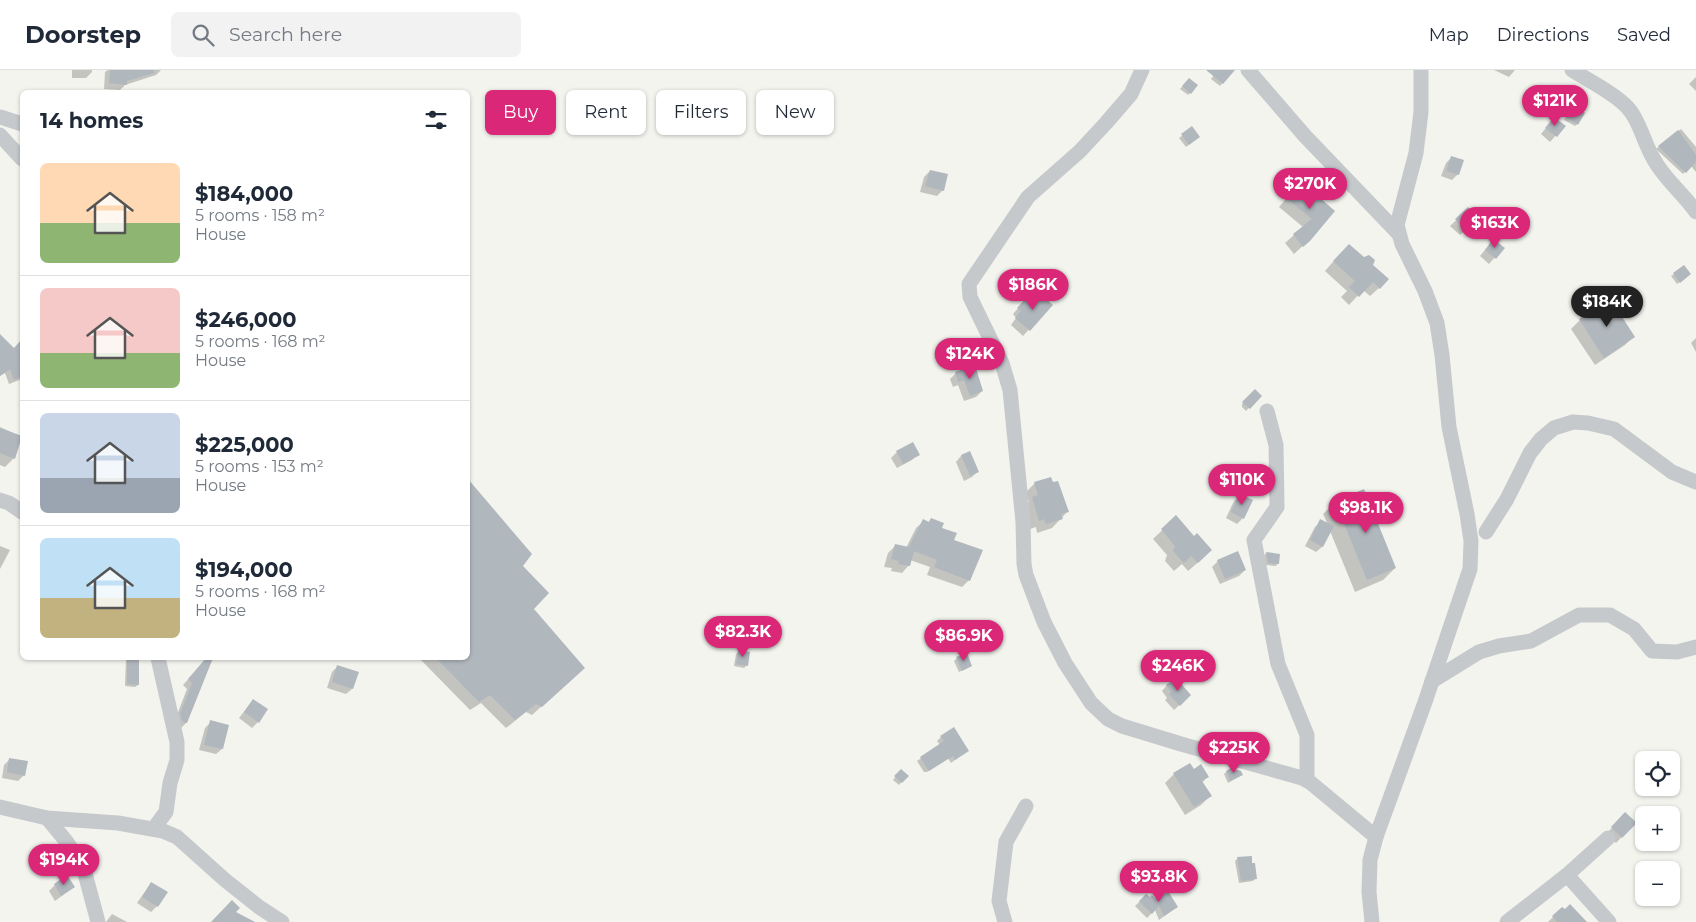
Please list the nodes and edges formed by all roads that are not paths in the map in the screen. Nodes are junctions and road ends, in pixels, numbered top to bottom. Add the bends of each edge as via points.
1 (1142, 70) edge
2 (1248, 70) edge
3 (1421, 70) edge
4 (1572, 70) edge
5 (0, 117) edge
6 (20, 123) edge
7 (0, 135) edge
8 (20, 157) edge
9 (1696, 212) edge
10 (1398, 233) junction
11 (1267, 411) dead end
12 (1696, 482) edge
13 (0, 500) edge
14 (20, 511) edge
15 (1486, 532) dead end
16 (1696, 647) edge
17 (158, 660) edge
18 (1432, 681) junction
19 (1307, 780) junction
20 (1026, 806) dead end
21 (0, 807) edge
22 (47, 818) junction
23 (154, 828) junction
24 (1376, 836) junction
25 (1608, 838) dead end
26 (1567, 875) junction
27 (98, 922) edge
28 (282, 922) edge
29 (1005, 922) edge
30 (1372, 922) edge
31 (1507, 922) edge
32 (1609, 922) edge

1 - 19 street via 1131,94 1101,129 1028,197 969,284 970,297 1002,363 1010,390 1026,575 1044,622 1065,663 1091,703 1108,719 1147,734
2 - 10 street via 1305,136
3 - 10 street via 1421,112 1416,153 1399,213
4 - 9 street via 1624,103 1653,159
5 - 6 street
7 - 8 street
10 - 18 street via 1437,322 1449,427 1471,541 1470,569
11 - 19 street via 1276,445 1277,507 1254,540 1278,664 1307,736
12 - 15 street via 1672,472 1614,429 1573,422 1554,428 1541,439
13 - 14 street
16 - 18 street via 1677,652 1652,651 1634,629 1610,615 1579,615 1531,641 1479,652
17 - 23 street via 177,742 177,760 166,812
18 - 24 street
19 - 24 street
20 - 29 street via 1006,842 998,901
21 - 22 street
22 - 23 street via 118,822
22 - 27 street via 82,866
23 - 28 street via 177,837 232,886
24 - 30 street via 1370,860
25 - 26 street
26 - 31 street
26 - 32 street

